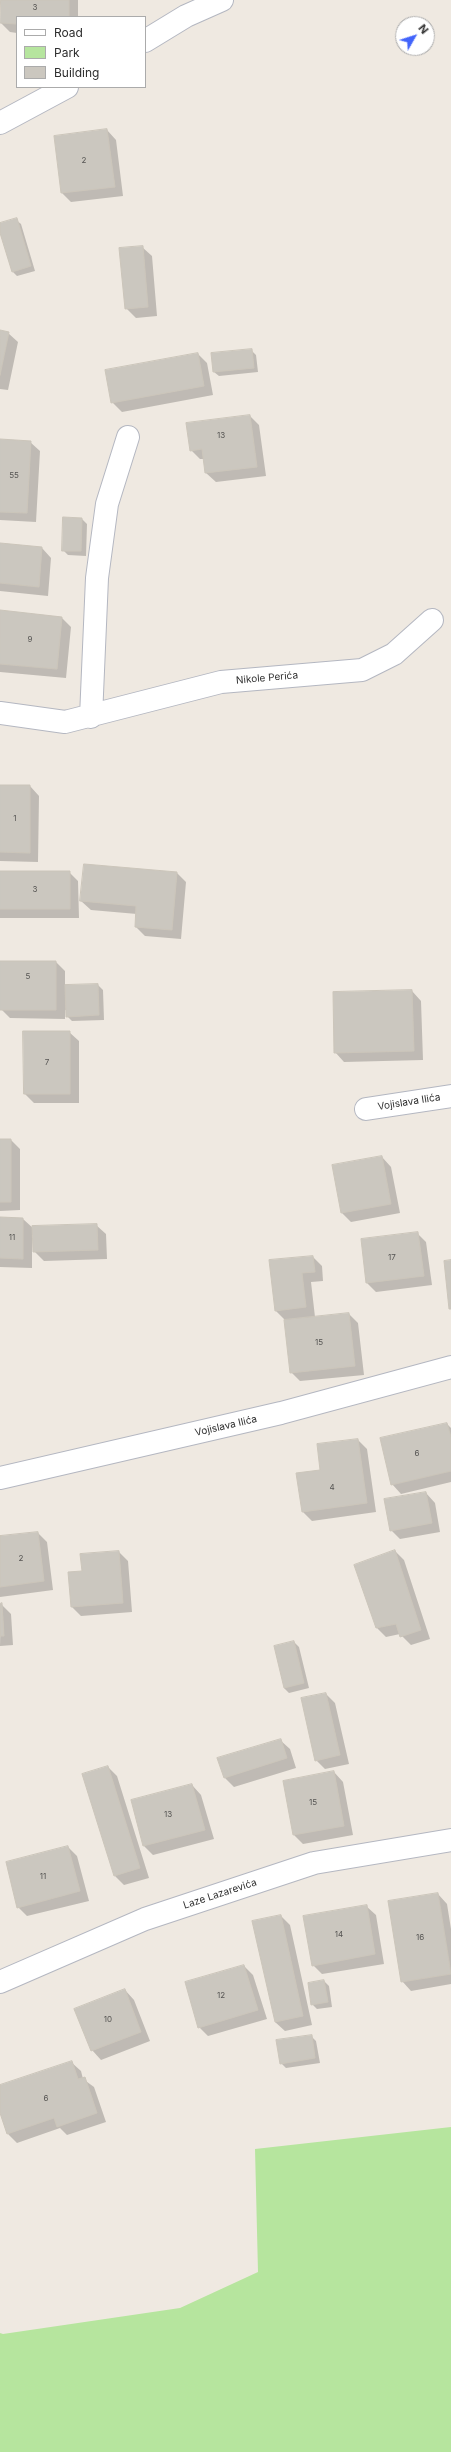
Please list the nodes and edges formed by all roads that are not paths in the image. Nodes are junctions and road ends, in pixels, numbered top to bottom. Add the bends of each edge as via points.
1 (222, 0) edge
2 (146, 40) edge
3 (65, 88) edge
4 (0, 123) edge
5 (128, 437) dead end
6 (432, 620) dead end
7 (0, 713) edge
8 (91, 717) junction
9 (451, 1096) edge
10 (366, 1109) dead end
11 (451, 1367) edge
12 (0, 1478) edge
13 (451, 1840) edge
14 (0, 1982) edge

1 - 2 street via 186,16
3 - 4 street
5 - 8 street via 107,504 97,578
6 - 8 street, Nikole Perića via 394,654 362,670 222,682
7 - 8 street, Nikole Perića via 65,722
9 - 10 street, Vojislava Ilića
11 - 12 street, Vojislava Ilića via 281,1413
13 - 14 street, Laze Lazarevića via 314,1863 145,1919

